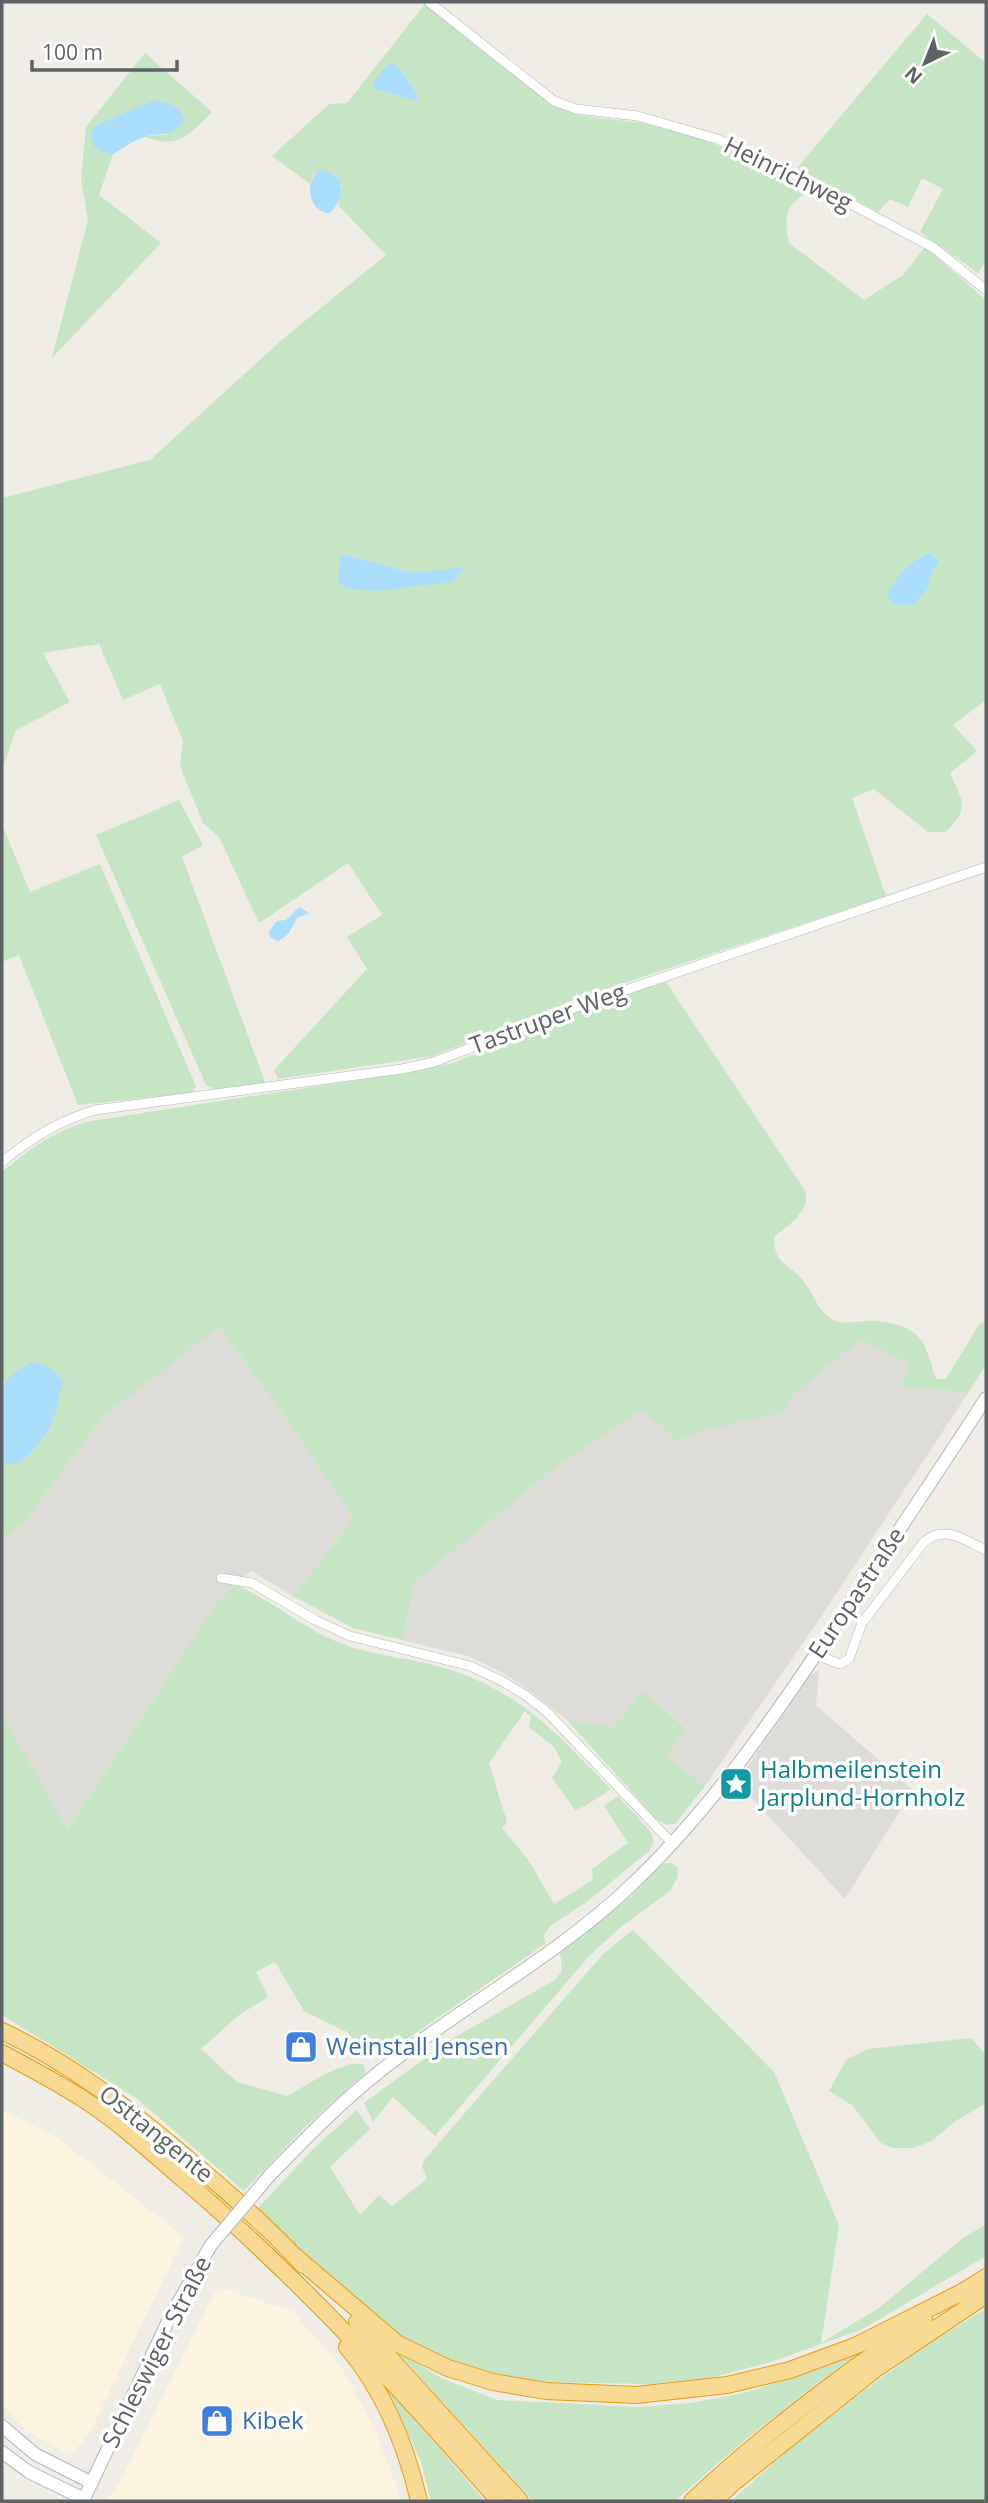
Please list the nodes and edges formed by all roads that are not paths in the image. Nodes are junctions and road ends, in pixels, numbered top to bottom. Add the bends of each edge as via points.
1 (429, 2) edge
2 (986, 290) edge
3 (986, 867) edge
4 (2, 1162) edge
5 (986, 1398) edge
6 (986, 1550) edge
7 (221, 1578) dead end
8 (816, 1655) junction
9 (723, 1786) joint
10 (673, 1844) junction
11 (2, 2031) edge
12 (2, 2053) edge
13 (296, 2258) junction
14 (285, 2272) junction
15 (986, 2277) edge
16 (966, 2290) junction
17 (986, 2295) edge
18 (2, 2426) edge
19 (2, 2452) edge
20 (92, 2483) junction
21 (83, 2500) edge
22 (419, 2501) edge
23 (499, 2501) edge
24 (520, 2501) edge
25 (692, 2501) edge
26 (714, 2501) edge

1 - 2 street, Heinrichweg via 554,101 569,108 638,116 717,139 934,248
3 - 4 street, Tastruper Weg via 582,1005 434,1062 96,1110 42,1132
5 - 8 main road, Europastraße
6 - 8 street via 949,1534 931,1535 862,1623 849,1659 839,1664
7 - 10 street via 252,1583 349,1636 470,1666 502,1681 546,1711
8 - 9 main road, Europastraße
9 - 10 main road, Schleswiger Straße
10 - 20 main road, Schleswiger Straße, bridge via 579,1929 380,2071 270,2175 211,2245 170,2317
11 - 13 highway, Osttangente via 133,2112
12 - 14 highway, Osttangente via 82,2098 120,2126
13 - 16 highway via 398,2344 448,2368 546,2391 636,2395 727,2385 790,2370 855,2346
13 - 24 highway
14 - 22 highway via 375,2385 395,2423
14 - 23 highway
15 - 16 highway
16 - 25 highway via 866,2358
17 - 26 highway via 877,2368
18 - 20 main road via 35,2454
19 - 21 main road, Schleswiger Straße
20 - 21 main road, Schleswiger Straße

